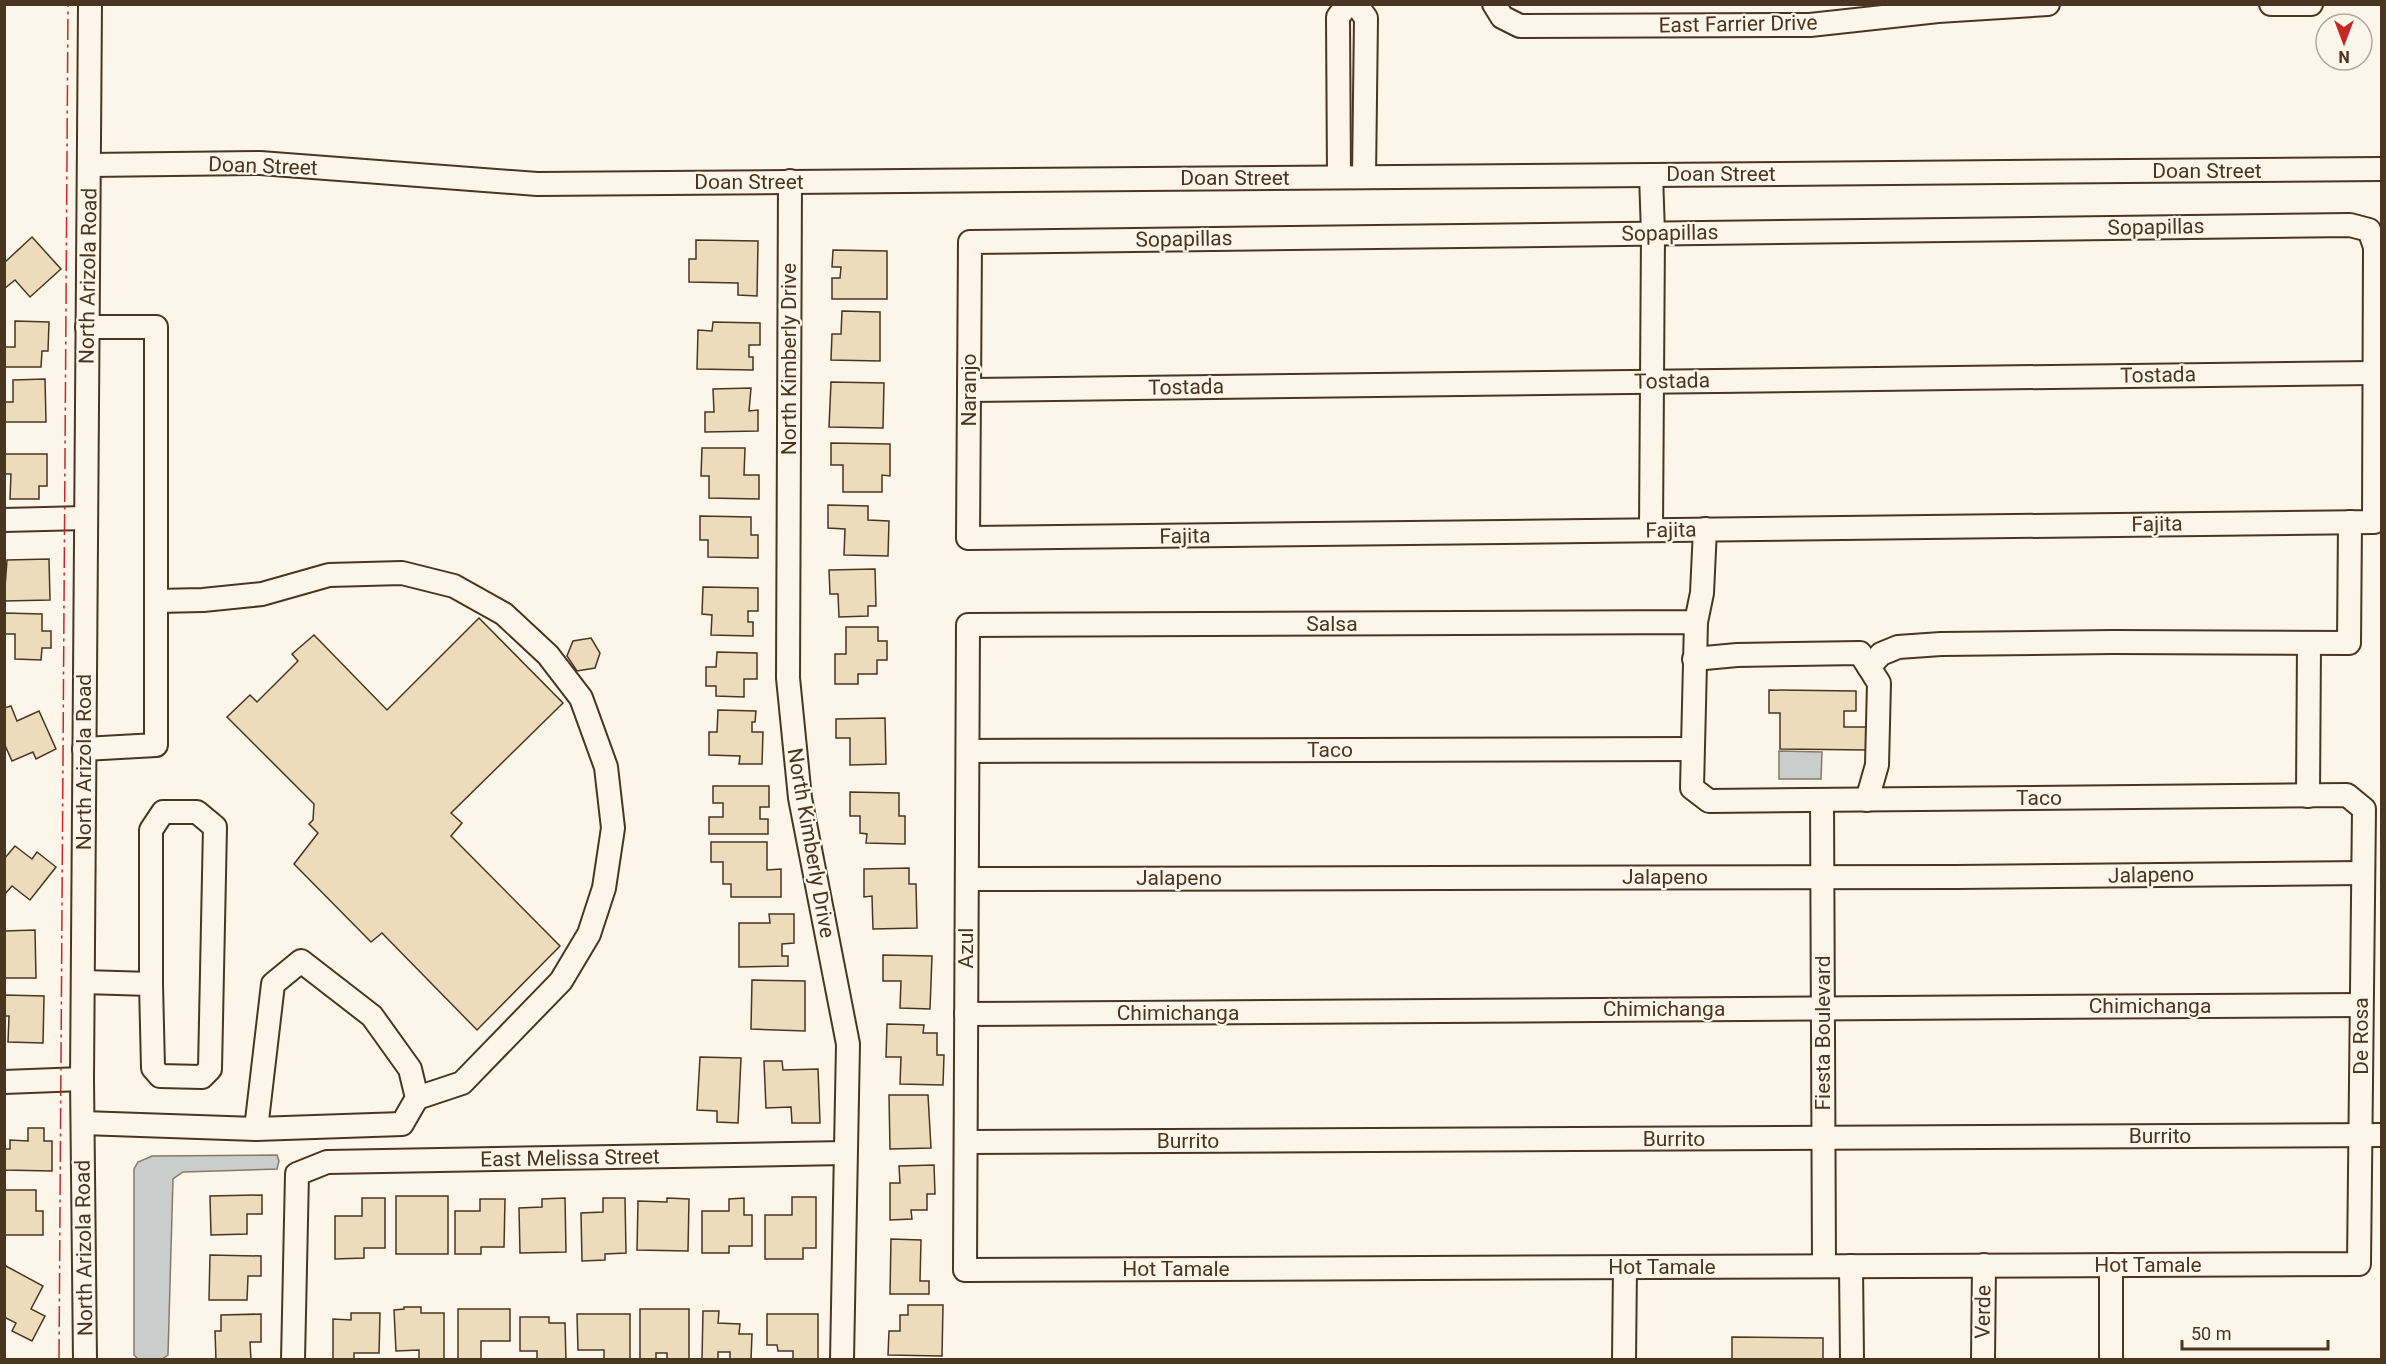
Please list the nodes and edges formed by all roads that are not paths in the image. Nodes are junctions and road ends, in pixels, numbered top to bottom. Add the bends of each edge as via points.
1 (90, 4) edge
2 (1348, 4) edge
3 (1356, 4) edge
4 (2048, 4) edge
5 (2271, 4) edge
6 (2311, 4) edge
7 (1498, 11) edge
8 (89, 165) junction
9 (2382, 169) edge
10 (1651, 175) junction
11 (1339, 177) junction
12 (1364, 177) junction
13 (790, 182) junction
14 (1653, 233) junction
15 (970, 242) joint
16 (87, 327) junction
17 (2374, 373) junction
18 (1652, 381) junction
19 (969, 390) junction
20 (85, 518) junction
21 (4, 520) edge
22 (2350, 522) junction
23 (1705, 529) junction
24 (1651, 530) junction
25 (968, 538) joint
26 (156, 601) junction
27 (1696, 622) junction
28 (968, 625) joint
29 (2309, 643) junction
30 (1694, 659) junction
31 (1869, 667) junction
32 (84, 749) junction
33 (1692, 749) junction
34 (968, 751) junction
35 (2308, 796) junction
36 (1821, 800) junction
37 (1867, 800) junction
38 (2364, 809) joint
39 (2363, 873) junction
40 (1822, 877) junction
41 (967, 879) junction
42 (83, 982) junction
43 (152, 984) junction
44 (2361, 1005) junction
45 (1823, 1008) junction
46 (966, 1014) junction
47 (82, 1079) junction
48 (4, 1082) edge
49 (417, 1098) junction
50 (83, 1123) junction
51 (256, 1129) junction
52 (2371, 1135) edge
53 (1823, 1138) junction
54 (966, 1142) junction
55 (845, 1153) junction
56 (2359, 1264) joint
57 (1984, 1265) junction
58 (2111, 1265) junction
59 (1824, 1266) junction
60 (1851, 1266) junction
61 (1624, 1267) junction
62 (965, 1270) joint
63 (86, 1359) edge
64 (293, 1359) edge
65 (842, 1359) edge
66 (1624, 1359) edge
67 (1852, 1359) edge
68 (1983, 1359) edge
69 (2110, 1359) edge

1 - 8 street, North Arizola Road
2 - 11 street via 1338,17
3 - 12 street via 1366,18
4 - 7 street, East Farrier Drive via 1938,10 1810,25 1520,26
5 - 6 street
8 - 13 street, Doan Street via 260,163 537,184
8 - 16 street, North Arizola Road
9 - 10 street, Doan Street
10 - 12 street, Doan Street
10 - 14 street
11 - 12 street, Doan Street
11 - 13 street, Doan Street
13 - 55 street, North Kimberly Drive via 788,678 800,798 848,1044
14 - 15 street, Sopapillas
14 - 17 street, Sopapillas via 2350,225 2370,230 2376,247
14 - 18 street
15 - 19 street, Naranjo
16 - 20 street, North Arizola Road
16 - 26 street via 156,327
17 - 18 street, Tostada
17 - 22 street, Fajita via 2374,522
18 - 19 street, Tostada
18 - 24 street
19 - 25 street, Naranjo
20 - 21 street
20 - 32 street, North Arizola Road
22 - 23 street, Fajita
22 - 29 street via 2349,643
23 - 24 street, Fajita
23 - 27 street
24 - 25 street, Fajita
26 - 32 street via 156,745
26 - 49 street via 262,594 329,575 402,573 454,586 504,614 548,656 580,698 606,767 613,828 604,888 589,934 561,981 462,1083
27 - 28 street, Salsa
27 - 30 street
28 - 34 street, Azul
29 - 31 street via 1941,644 1898,647 1881,654
29 - 35 street
30 - 31 street via 1860,653
30 - 33 street
31 - 37 street via 1879,682 1879,744
32 - 42 street, North Arizola Road
33 - 34 street, Taco
33 - 36 street, Taco via 1692,788 1709,801
34 - 41 street, Azul
35 - 37 street, Taco
35 - 38 street, Taco via 2348,795
36 - 37 street, Taco
36 - 40 street, Fiesta Boulevard
38 - 39 street, De Rosa
39 - 40 street, Jalapeno
39 - 44 street, De Rosa
40 - 41 street, Jalapeno
40 - 45 street, Fiesta Boulevard
41 - 46 street, Azul
42 - 43 street
42 - 47 street, North Arizola Road
43 - 43 street via 153,1068 160,1076 202,1077 210,1070 214,827 197,812 163,812 152,830
44 - 45 street, Chimichanga
44 - 52 street, De Rosa
45 - 46 street, Chimichanga
45 - 53 street, Fiesta Boulevard
46 - 54 street, Azul
47 - 48 street
47 - 50 street, North Arizola Road
49 - 51 street via 402,1124
49 - 51 street via 410,1069 372,1016 301,961 273,984
50 - 51 street
50 - 63 street, North Arizola Road
52 - 53 street, Burrito
52 - 56 street, De Rosa
53 - 54 street, Burrito
53 - 59 street, Fiesta Boulevard
54 - 62 street, Azul
55 - 64 street, East Melissa Street via 327,1162 297,1174
55 - 65 street, North Kimberly Drive
56 - 58 street, Hot Tamale
57 - 58 street, Hot Tamale
57 - 60 street, Hot Tamale
57 - 68 street, Verde
58 - 69 street
59 - 60 street, Hot Tamale
59 - 61 street, Hot Tamale
60 - 67 street
61 - 62 street, Hot Tamale
61 - 66 street

